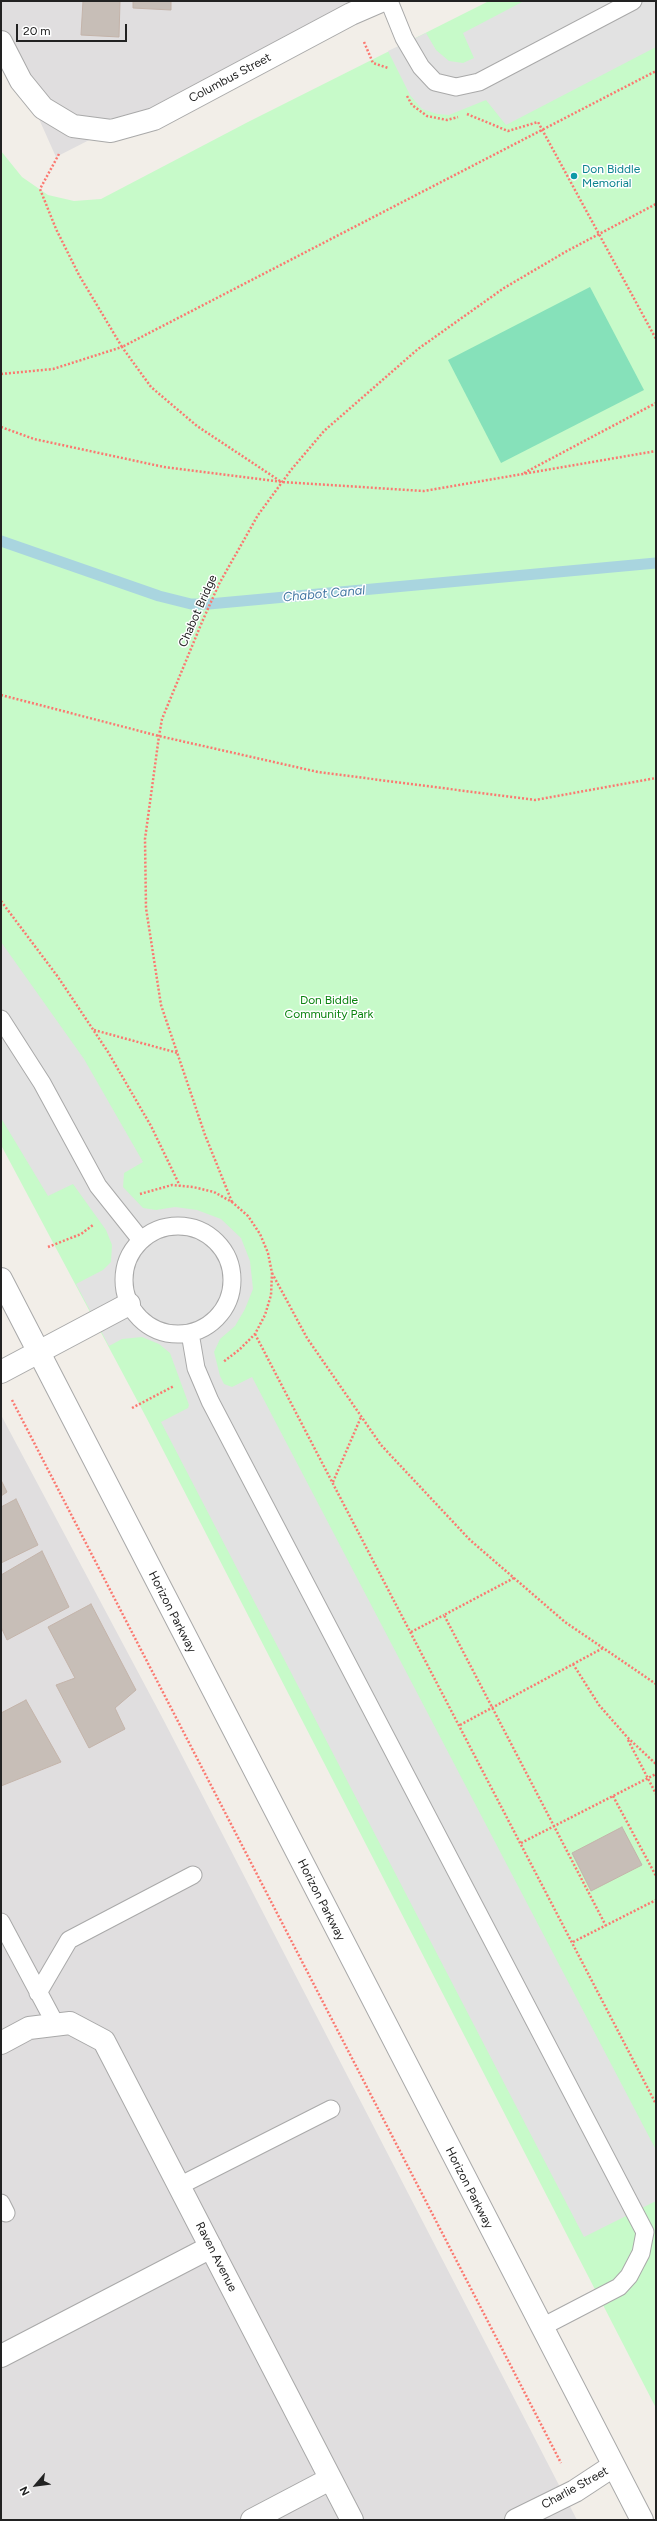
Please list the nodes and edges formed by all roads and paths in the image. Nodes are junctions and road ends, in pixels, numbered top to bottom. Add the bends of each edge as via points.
1 (381, 1) edge
2 (388, 1) edge
3 (633, 1) edge
4 (350, 14) junction
5 (1, 42) edge
6 (392, 70) dead end
7 (656, 71) edge
8 (406, 93) dead end
9 (73, 126) junction
10 (543, 130) junction
11 (656, 204) edge
12 (598, 234) junction
13 (656, 339) edge
14 (122, 347) junction
15 (1, 374) edge
16 (656, 403) edge
17 (1, 427) edge
18 (656, 451) edge
19 (522, 475) junction
20 (282, 482) junction
21 (1, 695) edge
22 (159, 736) junction
23 (656, 778) edge
24 (1, 901) edge
25 (1, 1019) edge
26 (93, 1030) junction
27 (178, 1053) junction
28 (180, 1186) junction
29 (232, 1202) junction
30 (115, 1210) junction
31 (141, 1240) junction
32 (48, 1247) dead end
33 (272, 1273) junction
34 (1, 1279) edge
35 (129, 1304) junction
36 (190, 1333) junction
37 (255, 1334) junction
38 (38, 1353) junction
39 (1, 1372) edge
40 (198, 1374) junction
41 (8, 1393) dead end
42 (132, 1408) dead end
43 (362, 1417) junction
44 (333, 1483) junction
45 (514, 1578) junction
46 (444, 1614) junction
47 (411, 1632) junction
48 (603, 1648) junction
49 (573, 1664) junction
50 (656, 1684) edge
51 (492, 1707) junction
52 (460, 1725) junction
53 (627, 1737) junction
54 (656, 1764) edge
55 (656, 1774) edge
56 (647, 1778) junction
57 (656, 1794) edge
58 (613, 1796) junction
59 (554, 1826) junction
60 (521, 1844) junction
61 (193, 1875) dead end
62 (656, 1876) edge
63 (656, 1900) edge
64 (1, 1922) edge
65 (606, 1926) junction
66 (573, 1942) junction
67 (38, 1993) junction
68 (56, 2025) junction
69 (1, 2043) edge
70 (656, 2104) edge
71 (331, 2109) dead end
72 (179, 2186) junction
73 (211, 2247) junction
74 (542, 2328) junction
75 (1, 2356) edge
76 (613, 2466) junction
77 (330, 2479) junction
78 (575, 2491) junction
79 (252, 2520) edge
80 (352, 2520) edge
81 (516, 2520) edge
82 (642, 2520) edge

1 - 4 street, Columbus Street
2 - 3 lane via 421,68 435,82 456,87 479,82
4 - 6 path via 373,63
4 - 9 street, Columbus Street via 154,119 111,130
5 - 9 street via 21,81 43,108
7 - 10 path
8 - 10 path via 412,105 427,116 447,120 466,114 508,131 538,122
9 - 14 path via 40,189 56,229
10 - 12 path
10 - 14 path
11 - 12 path, Chabot Bridge
12 - 13 path
12 - 20 path, Chabot Bridge via 504,288 418,349 324,431
14 - 15 path via 53,368
14 - 20 path via 152,387 197,426
16 - 19 path
17 - 20 path via 34,439 164,467
18 - 19 path
19 - 20 path via 424,491
20 - 22 path, Chabot Bridge via 258,515 219,584 162,719
21 - 22 path
22 - 23 path via 318,772 535,800
22 - 27 path, Chabot Bridge via 145,839 146,908 162,1005
24 - 26 path via 58,977
25 - 30 lane via 42,1083 98,1186
26 - 27 path
26 - 28 path via 151,1126
27 - 29 path, Chabot Bridge via 205,1135
28 - 29 path via 214,1192
28 - 30 path via 152,1189 132,1197
29 - 33 path via 248,1216 260,1234 268,1253
30 - 31 lane
30 - 32 path via 81,1234
31 - 35 lane via 130,1254 124,1270 124,1287
31 - 36 lane via 156,1230 173,1226 190,1227 205,1232 226,1255 232,1278 228,1301 219,1316 205,1327
33 - 37 path via 271,1295 265,1315
33 - 43 path via 307,1338
34 - 38 street, Horizon Parkway
35 - 36 lane via 139,1318 154,1329 171,1334
35 - 38 street
36 - 40 lane
37 - 40 path via 227,1360
37 - 44 path
38 - 39 street
38 - 74 street, Horizon Parkway
40 - 42 path
40 - 74 lane via 645,2232 641,2253 630,2276 620,2287
41 - 78 path
43 - 44 path
43 - 45 path via 381,1445 470,1540
44 - 47 path
45 - 46 path
45 - 48 path via 565,1622
46 - 47 path
46 - 51 path
47 - 52 path
48 - 49 path
48 - 50 path
49 - 51 path
49 - 53 path via 600,1705
51 - 52 path
51 - 59 path
52 - 60 path
53 - 54 path
53 - 56 path
55 - 56 path
56 - 57 path
56 - 58 path
58 - 59 path
58 - 62 path
59 - 60 path
59 - 65 path
60 - 66 path
61 - 67 lane via 70,1940
63 - 65 path
64 - 67 lane
65 - 66 path
66 - 70 path
67 - 68 lane
68 - 69 street, Raven Avenue via 29,2028
68 - 72 street, Raven Avenue via 70,2023 104,2041
71 - 72 lane
72 - 73 street, Raven Avenue
73 - 75 street
73 - 77 street, Raven Avenue
74 - 76 street, Horizon Parkway
76 - 78 street, Charlie Street
76 - 82 street, Horizon Parkway
77 - 79 street
77 - 80 street, Raven Avenue
78 - 81 street, Charlie Street

